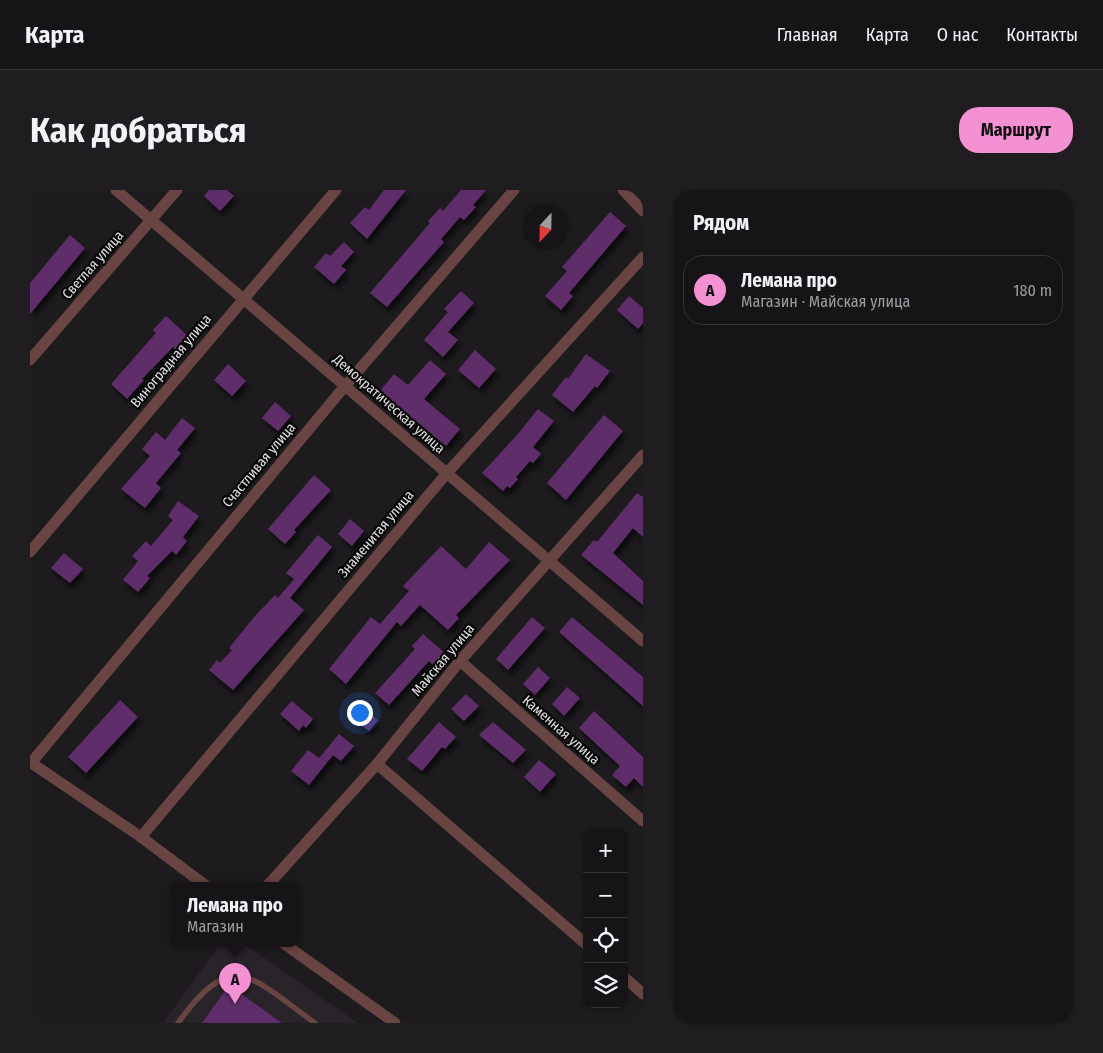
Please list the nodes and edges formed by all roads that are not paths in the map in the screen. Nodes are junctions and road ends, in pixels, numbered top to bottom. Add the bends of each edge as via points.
1 (116, 190) edge
2 (177, 190) edge
3 (336, 190) edge
4 (514, 190) edge
5 (623, 190) edge
6 (643, 211) edge
7 (152, 220) junction
8 (643, 257) edge
9 (244, 299) junction
10 (30, 360) edge
11 (345, 386) junction
12 (643, 455) edge
13 (447, 473) junction
14 (30, 552) edge
15 (549, 560) junction
16 (643, 641) edge
17 (460, 661) junction
18 (30, 763) edge
19 (377, 764) junction
20 (643, 821) edge
21 (141, 837) junction
22 (200, 882) edge
23 (271, 882) edge
24 (583, 942) edge
25 (289, 947) edge
26 (628, 981) edge
27 (643, 994) edge
28 (178, 1023) edge
29 (314, 1023) edge
30 (395, 1023) edge

1 - 7 street, Демократическая улица
2 - 7 street, Светлая улица
3 - 9 street, Виноградная улица
4 - 11 street, Счастливая улица
5 - 6 street
7 - 9 street, Демократическая улица
7 - 10 street, Светлая улица
8 - 13 street, Знаменитая улица
9 - 11 street, Демократическая улица
9 - 14 street, Виноградная улица
11 - 13 street, Демократическая улица
11 - 18 street, Счастливая улица
12 - 15 street, Майская улица
13 - 15 street, Демократическая улица
13 - 21 street, Знаменитая улица
15 - 16 street, Демократическая улица
15 - 17 street, Майская улица
17 - 19 street, Майская улица
17 - 20 street, Каменная улица
18 - 21 street
19 - 23 street, Майская улица
19 - 24 street
21 - 22 street
25 - 30 street
26 - 27 street
28 - 29 lane via 209,986 225,977 241,975 258,982

